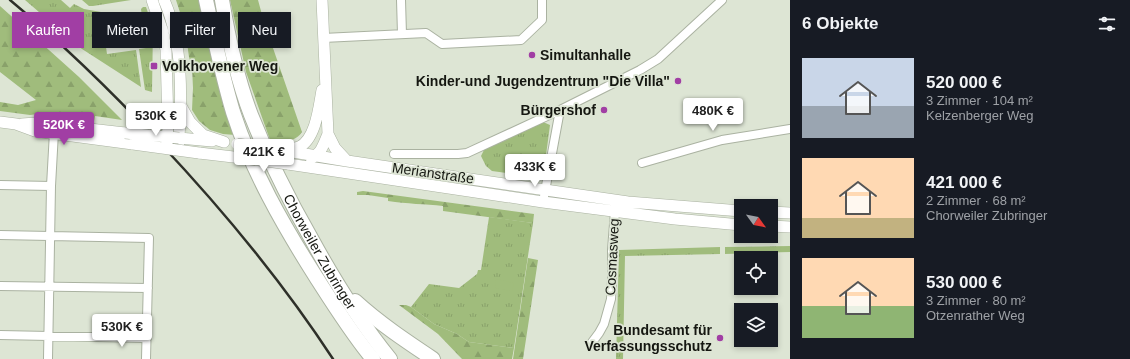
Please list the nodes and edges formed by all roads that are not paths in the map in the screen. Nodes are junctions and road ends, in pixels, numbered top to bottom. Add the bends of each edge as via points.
1 (152, 0) edge
2 (164, 0) edge
3 (206, 0) edge
4 (222, 0) edge
5 (322, 0) edge
6 (401, 0) edge
7 (542, 0) edge
8 (721, 0) edge
9 (402, 34) junction
10 (323, 38) junction
11 (324, 77) junction
12 (181, 106) junction
13 (560, 110) junction
14 (0, 122) edge
15 (316, 122) junction
16 (51, 128) junction
17 (790, 129) edge
18 (328, 134) junction
19 (178, 136) junction
20 (224, 142) junction
21 (172, 149) junction
22 (282, 150) junction
23 (394, 154) dead end
24 (316, 156) junction
25 (347, 161) junction
26 (642, 163) dead end
27 (288, 164) junction
28 (332, 171) junction
29 (0, 185) edge
30 (51, 186) junction
31 (545, 189) junction
32 (543, 202) junction
33 (734, 210) edge
34 (615, 211) junction
35 (778, 212) edge
36 (790, 213) edge
37 (734, 224) edge
38 (778, 226) edge
39 (790, 227) edge
40 (0, 236) edge
41 (50, 236) junction
42 (328, 271) junction
43 (0, 286) edge
44 (49, 287) junction
45 (148, 288) junction
46 (0, 335) edge
47 (49, 336) junction
48 (147, 338) junction
49 (590, 345) dead end
50 (372, 358) edge
51 (48, 359) edge
52 (146, 359) edge
53 (390, 359) edge
54 (433, 359) edge

1 - 19 street, bridge via 166,50 168,118
2 - 12 street via 175,33
3 - 50 highway, Chorweiler Zubringer via 233,112 251,159 301,254
4 - 42 highway, Chorweiler Zubringer via 232,48 251,114 291,204
5 - 10 street
6 - 9 street
7 - 9 street via 542,20 521,40 442,44 426,34
8 - 13 street via 658,58
9 - 10 street
10 - 11 street
11 - 15 street
11 - 18 street
12 - 19 street
12 - 20 street via 190,122 203,135
13 - 23 street via 467,153
13 - 31 street
14 - 16 street via 36,123
15 - 22 street via 306,141 299,147
15 - 24 street via 313,145
16 - 19 street, bridge
16 - 21 street, bridge
16 - 30 street
17 - 26 street via 722,140
18 - 24 street
18 - 25 street via 335,148
19 - 20 street
19 - 21 street
20 - 22 street, bridge
21 - 27 street, bridge
22 - 24 street
24 - 25 street, Merianstraße
24 - 27 street
24 - 28 street
25 - 31 street, Merianstraße
27 - 28 street, Merianstraße
28 - 32 street, Merianstraße
29 - 30 street
30 - 41 street
31 - 32 street
31 - 33 street, Merianstraße via 628,202
32 - 34 street, Merianstraße
34 - 37 street, Merianstraße via 675,220
34 - 49 street, Cosmasweg via 611,299 604,324
35 - 36 street
38 - 39 street
40 - 41 street
41 - 44 street
41 - 45 street via 149,238
42 - 53 highway, Chorweiler Zubringer
42 - 54 highway via 349,296 372,316
43 - 44 street
44 - 45 street
44 - 47 street
45 - 48 street
46 - 47 street
47 - 48 street
47 - 51 street
48 - 52 street

